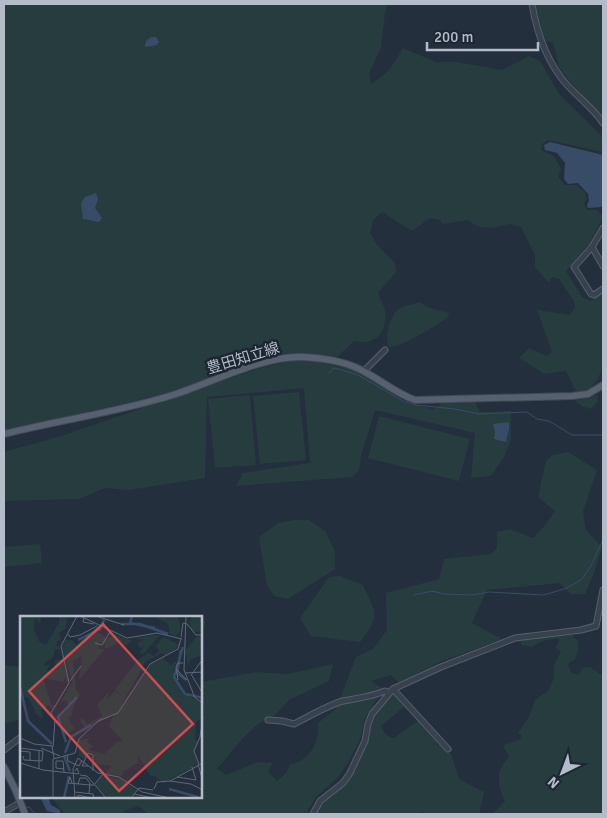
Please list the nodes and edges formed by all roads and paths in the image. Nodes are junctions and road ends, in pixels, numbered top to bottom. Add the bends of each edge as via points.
1 (532, 4) edge
2 (603, 123) edge
3 (603, 228) edge
4 (592, 247) junction
5 (601, 257) edge
6 (603, 266) edge
7 (603, 289) edge
8 (385, 350) dead end
9 (364, 371) junction
10 (603, 385) edge
11 (4, 434) edge
12 (603, 590) edge
13 (391, 691) junction
14 (268, 720) dead end
15 (20, 738) edge
16 (448, 749) dead end
17 (4, 750) edge
18 (4, 767) edge
19 (16, 805) dead end
20 (4, 812) edge
21 (25, 814) edge
22 (313, 814) edge

1 - 2 street via 540,39 550,61 566,84
3 - 4 street
4 - 5 street
4 - 7 street via 574,269 591,294
5 - 6 street
8 - 9 street
9 - 10 main road, 豊田知立線 via 415,400 569,396 588,394
9 - 11 main road, 豊田知立線 via 327,360 281,358 174,395
12 - 13 street via 596,626 515,638
13 - 14 street via 329,706 294,724
13 - 16 street
13 - 22 street via 372,714 365,741 350,773 343,783 320,801
15 - 17 street
18 - 21 main road
19 - 20 street

